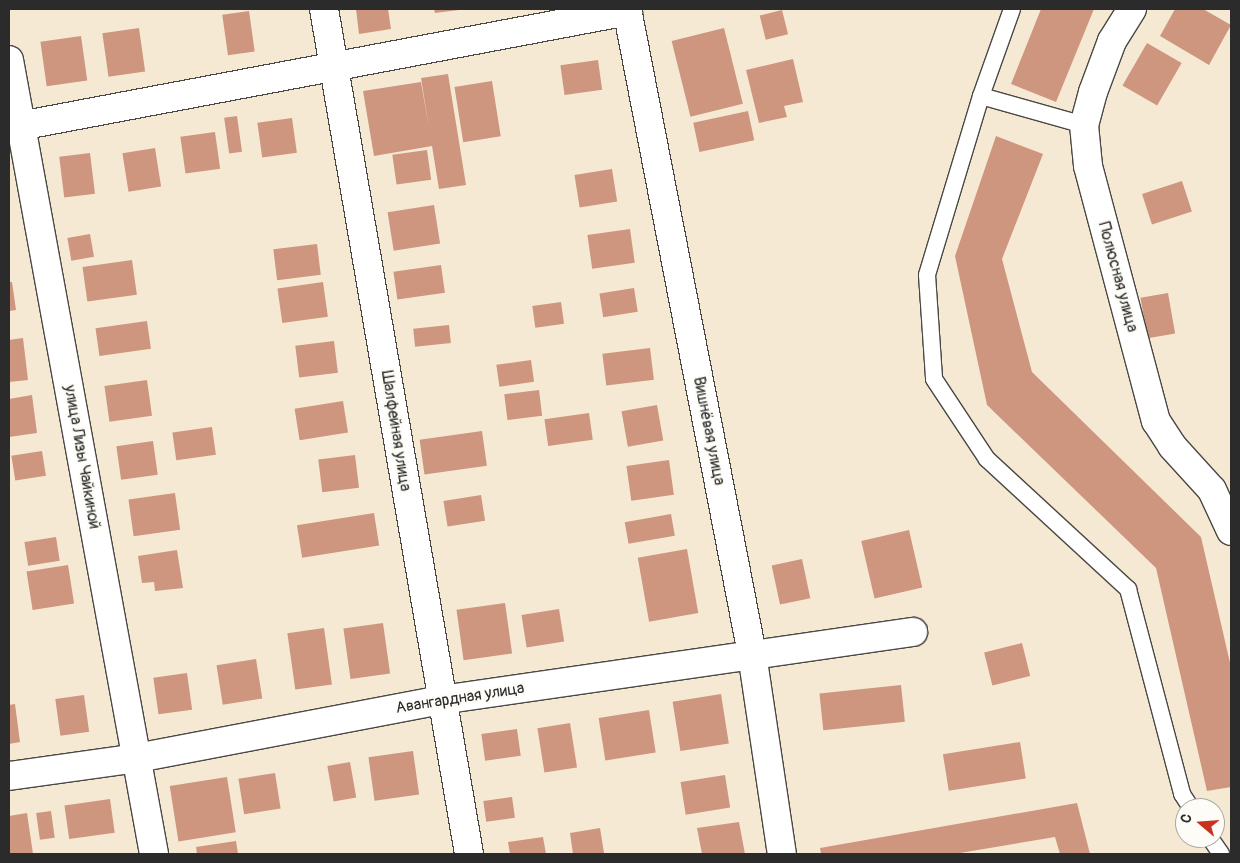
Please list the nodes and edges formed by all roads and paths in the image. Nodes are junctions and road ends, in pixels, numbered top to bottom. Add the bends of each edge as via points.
1 (324, 9) edge
2 (1012, 9) edge
3 (1132, 9) edge
4 (628, 10) edge
5 (9, 60) edge
6 (336, 68) junction
7 (981, 96) junction
8 (1084, 125) junction
9 (15, 127) edge
10 (1231, 531) edge
11 (913, 632) dead end
12 (752, 654) junction
13 (441, 700) junction
14 (136, 758) junction
15 (9, 776) edge
16 (1185, 798) edge
17 (154, 854) edge
18 (469, 854) edge
19 (782, 854) edge

1 - 6 street, Шалфейная улица
2 - 7 lane
3 - 8 street, Полюсная улица via 1112,40
4 - 6 street
4 - 12 street, Вишнёвая улица
5 - 9 street, улица Лизы Чайкиной
6 - 9 street
6 - 13 street, Шалфейная улица
7 - 8 lane
7 - 16 lane via 927,275 934,379 987,459 1128,589
8 - 10 street, Полюсная улица via 1088,166 1156,421 1172,446 1212,490
9 - 14 street, улица Лизы Чайкиной
11 - 12 street, Авангардная улица
12 - 13 street, Авангардная улица
12 - 19 street, Вишнёвая улица
13 - 14 street, Авангардная улица
13 - 18 street, Шалфейная улица
14 - 15 street, Авангардная улица
14 - 17 street, улица Лизы Чайкиной

